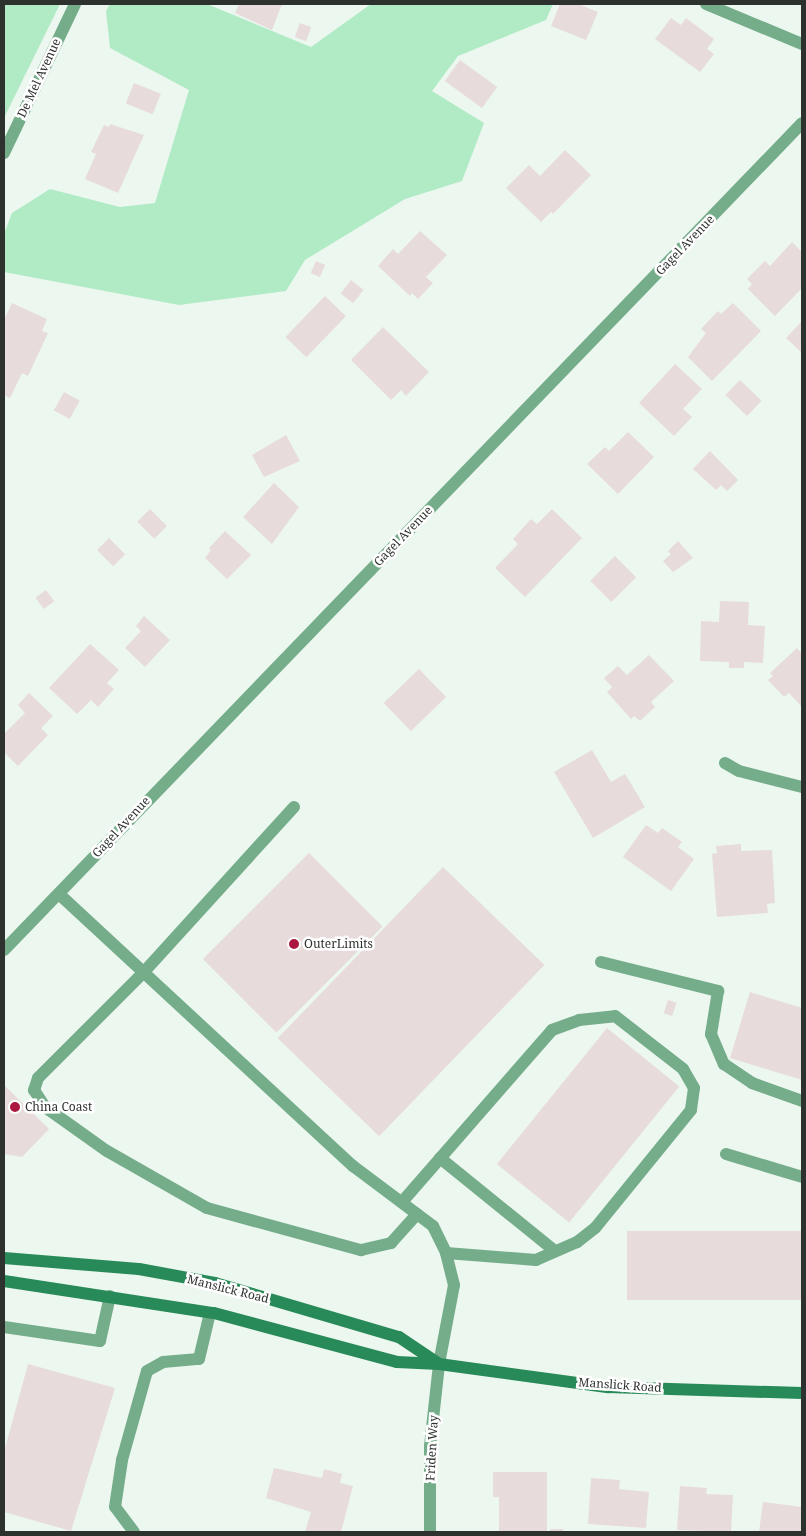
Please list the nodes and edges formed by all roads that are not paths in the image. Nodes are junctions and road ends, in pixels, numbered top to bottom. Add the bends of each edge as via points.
1 (75, 4) edge
2 (706, 4) edge
3 (802, 44) edge
4 (802, 122) edge
5 (4, 154) edge
6 (725, 763) dead end
7 (802, 787) edge
8 (294, 807) dead end
9 (59, 894) junction
10 (4, 950) edge
11 (601, 962) dead end
12 (144, 972) junction
13 (802, 1101) edge
14 (726, 1154) dead end
15 (440, 1158) junction
16 (802, 1177) edge
17 (402, 1202) junction
18 (417, 1214) junction
19 (555, 1251) junction
20 (446, 1253) junction
21 (4, 1258) edge
22 (4, 1281) edge
23 (110, 1296) junction
24 (210, 1313) junction
25 (4, 1327) edge
26 (440, 1364) junction
27 (802, 1393) edge
28 (134, 1532) edge
29 (430, 1532) edge

1 - 5 street, De Mel Avenue
2 - 3 street
4 - 9 street, Gagel Avenue
6 - 7 street via 739,771
8 - 12 street
9 - 10 street, Gagel Avenue
9 - 12 street, Friden Way
11 - 13 street via 718,991 711,1034 724,1064 752,1083
12 - 17 street, Friden Way via 353,1166
12 - 18 street via 38,1078 34,1090 45,1107 107,1151 207,1208 361,1250 391,1243
14 - 16 street
15 - 17 street
15 - 19 street
15 - 19 street via 552,1030 579,1020 615,1016 683,1069 694,1088 691,1110 595,1228 577,1242
17 - 18 street, Friden Way
18 - 20 street, Friden Way via 433,1226
19 - 20 street via 536,1260
20 - 26 street, Friden Way via 454,1285
21 - 26 main road, Manslick Road via 139,1270 215,1283 398,1337
22 - 23 main road, Manslick Road
23 - 24 main road, Manslick Road
23 - 25 street via 100,1341
24 - 26 main road, Manslick Road via 396,1362
24 - 28 street via 199,1359 163,1362 147,1370 122,1460 114,1507
26 - 27 main road, Manslick Road via 608,1387
26 - 29 street, Friden Way via 430,1446

